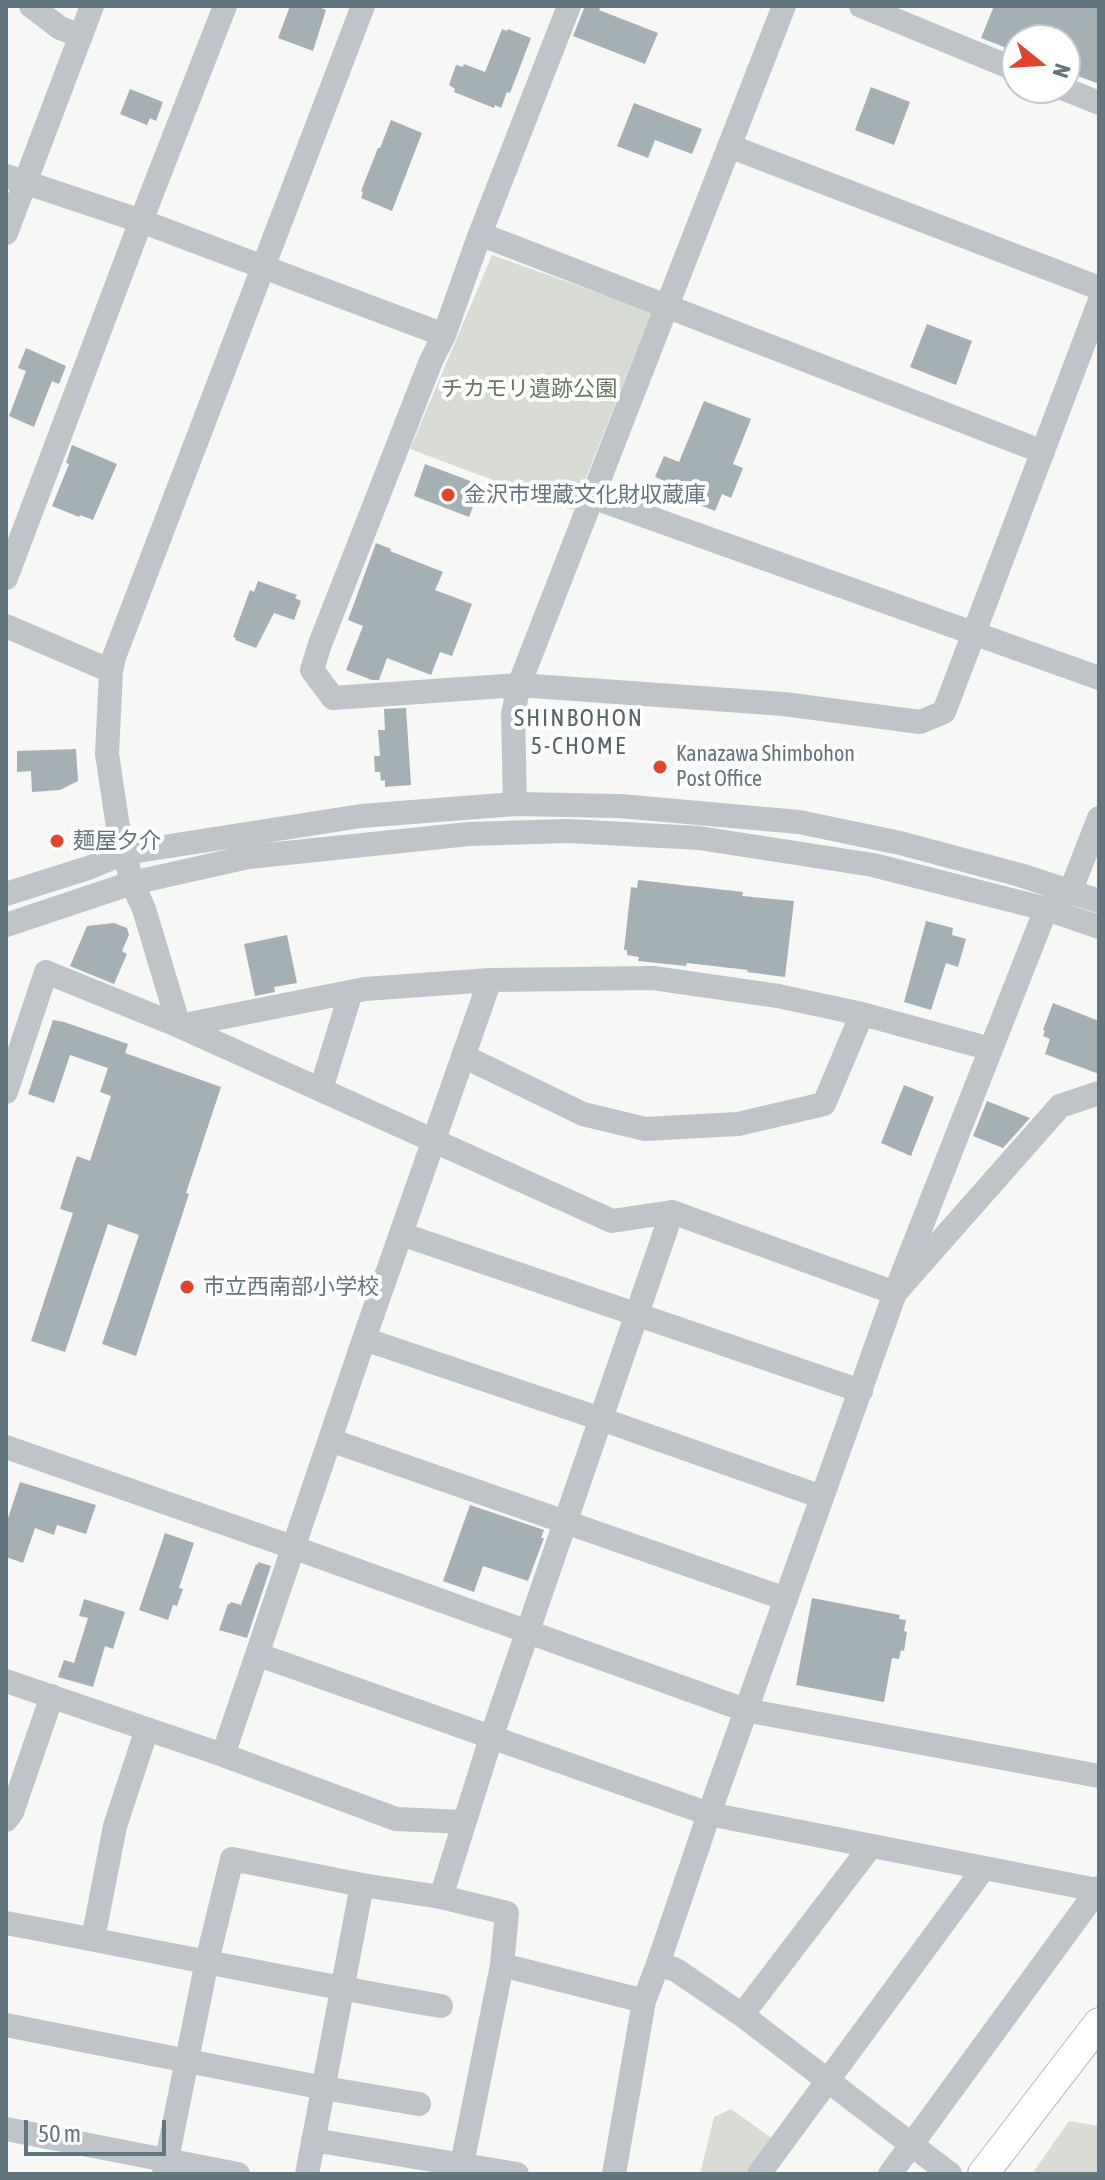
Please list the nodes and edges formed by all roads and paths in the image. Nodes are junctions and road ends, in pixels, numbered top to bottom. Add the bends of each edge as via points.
1 (31, 6) edge
2 (92, 6) edge
3 (225, 6) edge
4 (363, 6) edge
5 (569, 6) edge
6 (784, 6) edge
7 (861, 6) edge
8 (81, 36) junction
9 (1001, 63) edge
10 (729, 146) junction
11 (16, 180) edge
12 (141, 221) junction
13 (6, 233) edge
14 (480, 234) junction
15 (265, 266) junction
16 (1099, 288) edge
17 (1099, 303) edge
18 (666, 307) junction
19 (444, 335) junction
20 (1043, 452) junction
21 (592, 497) junction
22 (6, 578) edge
23 (6, 626) edge
24 (974, 634) junction
25 (111, 671) junction
26 (1099, 678) edge
27 (519, 685) junction
28 (515, 804) junction
29 (1099, 818) edge
30 (125, 853) junction
31 (132, 883) junction
32 (1071, 890) junction
33 (6, 894) edge
34 (1099, 901) edge
35 (1046, 909) junction
36 (6, 925) edge
37 (1099, 927) edge
38 (490, 980) junction
39 (351, 992) junction
40 (862, 1014) junction
41 (179, 1026) junction
42 (991, 1049) junction
43 (463, 1056) junction
44 (321, 1089) junction
45 (6, 1092) edge
46 (1099, 1093) edge
47 (433, 1139) junction
48 (672, 1212) junction
49 (401, 1234) junction
50 (895, 1293) junction
51 (637, 1315) junction
52 (364, 1339) junction
53 (861, 1391) junction
54 (601, 1419) junction
55 (330, 1440) junction
56 (6, 1447) edge
57 (822, 1497) junction
58 (565, 1524) junction
59 (295, 1548) junction
60 (786, 1599) junction
61 (528, 1631) junction
62 (259, 1655) junction
63 (6, 1681) edge
64 (52, 1696) junction
65 (745, 1710) junction
66 (147, 1729) junction
67 (491, 1738) junction
68 (223, 1755) junction
69 (1099, 1776) edge
70 (709, 1814) junction
71 (6, 1820) edge
72 (464, 1822) junction
73 (871, 1846) junction
74 (984, 1868) junction
75 (362, 1885) junction
76 (1098, 1889) edge
77 (441, 1897) junction
78 (6, 1923) edge
79 (93, 1939) junction
80 (207, 1961) junction
81 (658, 1964) junction
82 (502, 1965) junction
83 (343, 1989) junction
84 (644, 2001) junction
85 (441, 2006) dead end
86 (742, 2015) junction
87 (1099, 2023) edge
88 (6, 2025) edge
89 (187, 2061) junction
90 (827, 2081) junction
91 (324, 2088) junction
92 (419, 2104) dead end
93 (6, 2129) edge
94 (313, 2140) junction
95 (911, 2145) junction
96 (165, 2166) edge
97 (461, 2169) edge
98 (238, 2174) edge
99 (307, 2174) edge
100 (517, 2174) edge
101 (614, 2174) edge
102 (759, 2174) edge
103 (890, 2174) edge
104 (950, 2174) edge
105 (983, 2174) edge

1 - 8 street
2 - 8 street
3 - 12 street
4 - 15 street
5 - 14 street
6 - 10 street
7 - 9 street
8 - 11 street
10 - 16 street
10 - 18 street
11 - 12 street
11 - 13 street
12 - 15 street
12 - 22 street
14 - 18 street
14 - 19 street
15 - 19 street
15 - 25 street
17 - 20 street
18 - 20 street
18 - 21 street
19 - 27 street via 312,670 333,698
20 - 24 street
21 - 24 street
21 - 27 street
23 - 25 street
24 - 26 street
24 - 27 street via 944,712 920,722 784,704
25 - 30 street via 107,754
27 - 28 street via 513,714
28 - 30 street via 361,816
28 - 32 street via 620,806 799,822 900,843
29 - 32 street
30 - 31 street
30 - 33 street
31 - 35 street via 248,857 469,834 568,831 699,838 873,865
31 - 36 street
31 - 41 street
32 - 34 street
32 - 35 street
35 - 37 street
35 - 42 street
38 - 39 street
38 - 40 street via 653,978
38 - 43 street
39 - 41 street
39 - 44 street
40 - 42 street
40 - 43 street via 824,1104 738,1124 645,1129 583,1114
41 - 44 street
41 - 45 street via 46,972
42 - 50 street
43 - 47 street
44 - 47 street
46 - 50 street via 1060,1106
47 - 48 street via 612,1221
47 - 49 street
48 - 50 street
48 - 51 street
49 - 51 street
49 - 52 street
50 - 53 street
51 - 53 street
51 - 54 street
52 - 54 street
52 - 55 street
53 - 57 street
54 - 57 street
54 - 58 street
55 - 58 street
55 - 59 street
56 - 59 street
57 - 60 street
58 - 60 street
58 - 61 street
59 - 61 street
59 - 62 street
60 - 65 street
61 - 65 street
61 - 67 street
62 - 67 street
62 - 68 street
63 - 64 street
64 - 66 street
64 - 71 street
65 - 69 street
65 - 70 street
66 - 68 street
66 - 79 street via 115,1826
67 - 70 street
67 - 72 street
68 - 72 street via 396,1819
70 - 73 street
70 - 81 street
72 - 77 street
73 - 74 street
73 - 86 street
74 - 76 street
74 - 90 street
75 - 77 street
75 - 80 street via 232,1859
75 - 83 street
76 - 95 street
77 - 82 street via 507,1913
78 - 79 street
79 - 80 street
80 - 83 street
80 - 89 street
81 - 84 street
81 - 86 street via 676,1970
82 - 84 street
82 - 97 street
83 - 85 street
83 - 91 street
84 - 101 street
86 - 90 street
87 - 105 main road
88 - 89 street
89 - 91 street
89 - 96 street
90 - 95 street
90 - 102 street
91 - 92 street
91 - 94 street
93 - 96 street
94 - 97 street
94 - 99 street
95 - 103 street
95 - 104 street
96 - 98 street
97 - 100 street

